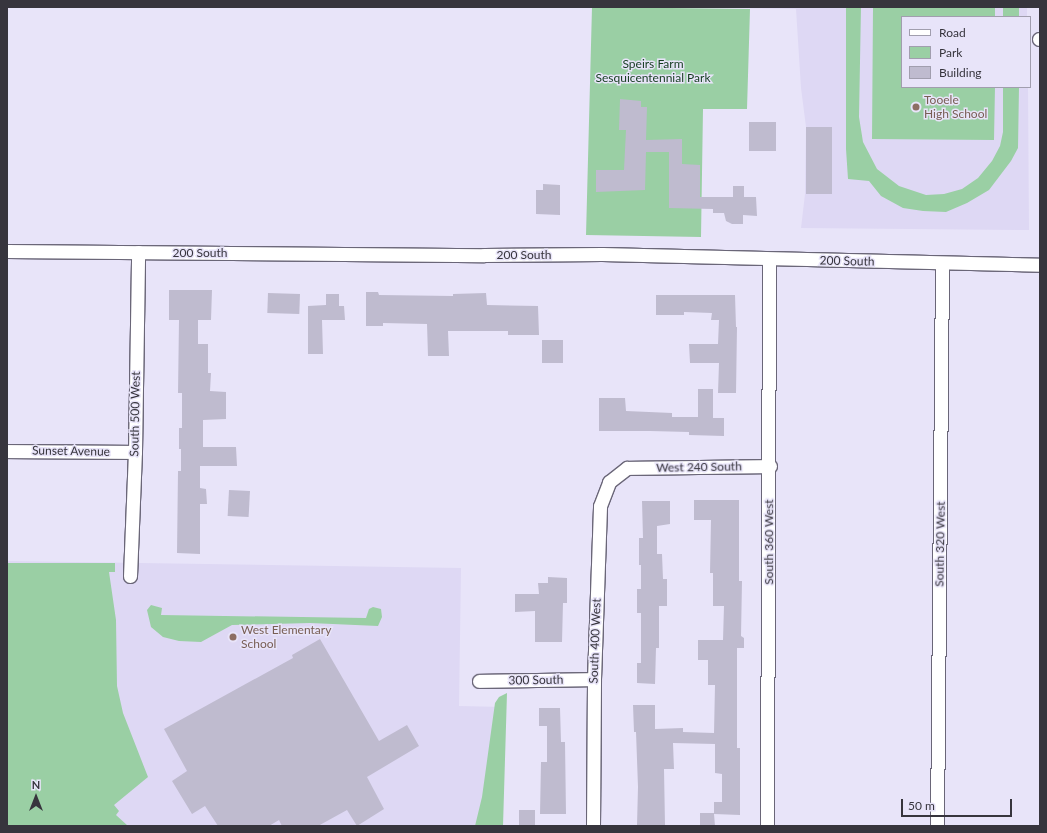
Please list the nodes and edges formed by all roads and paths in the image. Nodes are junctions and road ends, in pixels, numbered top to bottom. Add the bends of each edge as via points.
1 (7, 251) edge
2 (138, 252) junction
3 (769, 259) junction
4 (942, 262) junction
5 (1040, 265) edge
6 (7, 450) edge
7 (134, 452) junction
8 (770, 466) junction
9 (628, 468) joint
10 (130, 576) dead end
11 (594, 679) junction
12 (479, 681) dead end
13 (593, 826) edge
14 (767, 826) edge
15 (937, 826) edge

1 - 2 street, 200 South
2 - 3 street, 200 South via 602,254
2 - 7 street, South 500 West
3 - 4 street, 200 South
3 - 8 street, South 360 West
4 - 5 street, 200 South
4 - 15 street, South 320 West
6 - 7 street, Sunset Avenue
7 - 10 street, South 500 West
8 - 9 street, West 240 South
8 - 14 street, South 360 West
9 - 11 street, South 400 West via 609,482 600,506
11 - 12 street, 300 South
11 - 13 street, South 400 West

